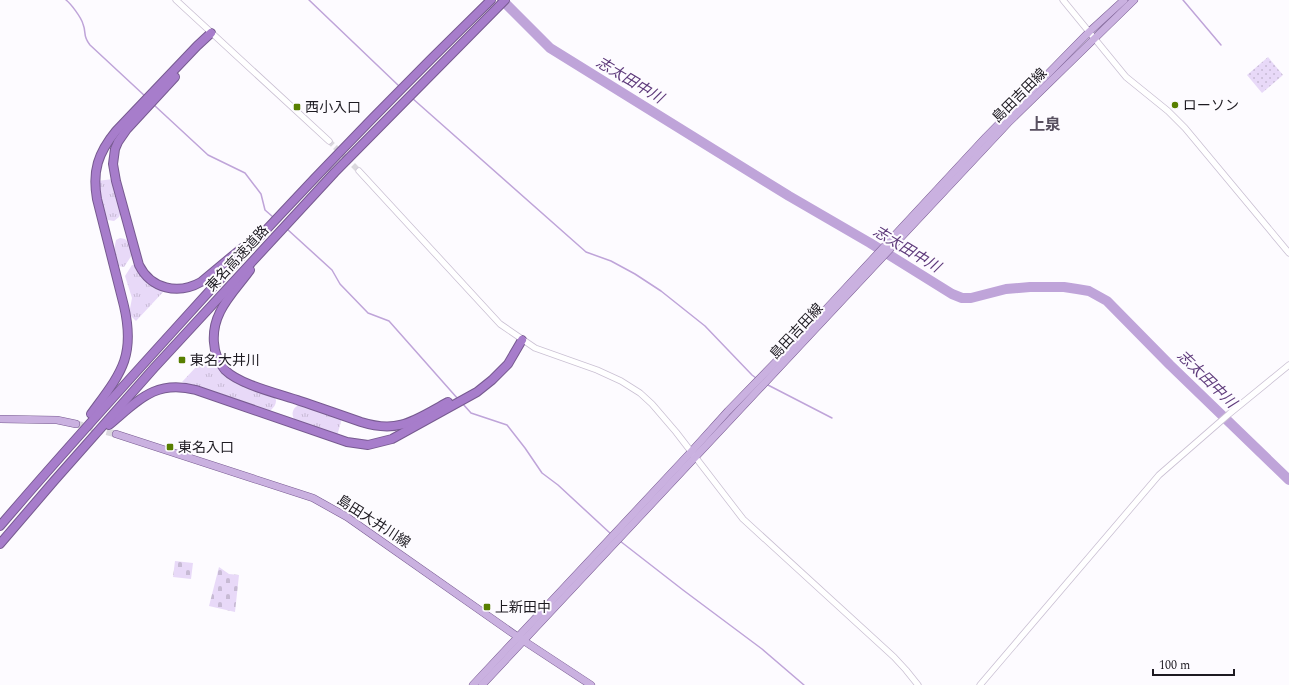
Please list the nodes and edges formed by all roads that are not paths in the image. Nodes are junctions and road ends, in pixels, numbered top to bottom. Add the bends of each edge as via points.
1 (176, 0) edge
2 (491, 0) edge
3 (505, 0) edge
4 (1063, 0) edge
5 (1124, 0) edge
6 (1134, 0) edge
7 (1089, 32) junction
8 (211, 33) junction
9 (1094, 39) junction
10 (329, 141) tunnel mouth
11 (359, 171) tunnel mouth
12 (266, 228) junction
13 (276, 236) junction
14 (890, 245) junction
15 (1289, 253) edge
16 (522, 340) junction
17 (1289, 365) edge
18 (0, 419) edge
19 (76, 424) tunnel mouth
20 (116, 434) tunnel mouth
21 (67, 447) junction
22 (693, 455) junction
23 (54, 481) junction
24 (0, 526) edge
25 (0, 544) edge
26 (521, 639) junction
27 (473, 685) edge
28 (482, 685) edge
29 (591, 685) edge
30 (918, 685) edge
31 (980, 685) edge

1 - 8 street
2 - 12 highway, 東名高速道路
3 - 13 highway, 東名高速道路 via 335,172
4 - 7 street
5 - 7 main road, 島田吉田線
6 - 9 main road, 島田吉田線
7 - 9 street
7 - 14 main road, 島田吉田線 via 991,132
8 - 10 street
8 - 12 highway via 201,49 127,129 115,149 114,172 131,239 139,265 146,276 162,287 182,289 195,285 209,276
8 - 21 highway via 116,131 96,165 95,191 128,322 128,348 115,380
9 - 14 main road, 島田吉田線 via 1008,123
9 - 15 street via 1126,77 1185,128
11 - 16 street via 500,324
12 - 21 highway, 東名高速道路
13 - 16 highway via 224,305 215,330 214,346 218,360 226,370 244,382 365,424 398,426 477,386 494,372
13 - 23 highway, 東名高速道路
14 - 22 main road, 島田吉田線 via 728,411
16 - 22 street via 535,348 598,370 629,385 652,404
16 - 23 highway via 508,364 477,392 384,442 368,445 347,442 196,390 170,387 154,391 138,401 106,428
17 - 31 street via 1159,475
18 - 19 main road via 57,420
20 - 26 main road, 島田大井川線 via 313,498 347,517
21 - 24 highway, 東名高速道路
22 - 26 main road, 島田吉田線
22 - 30 street via 743,519 894,657
23 - 25 highway, 東名高速道路
26 - 27 main road, 島田吉田線
26 - 28 main road, 島田吉田線
26 - 29 main road, 島田大井川線

